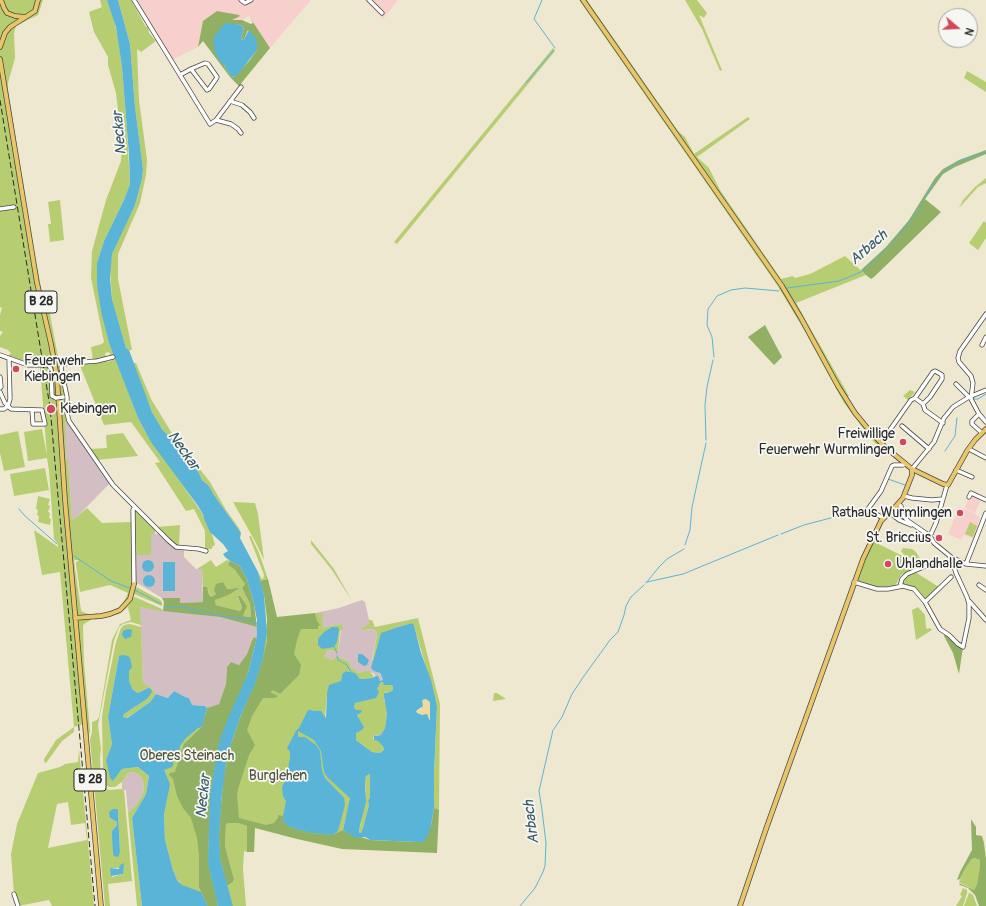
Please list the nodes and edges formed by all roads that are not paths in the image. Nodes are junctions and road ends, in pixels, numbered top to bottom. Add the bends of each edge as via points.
1 (2, 0) edge
2 (38, 0) edge
3 (134, 0) edge
4 (241, 0) edge
5 (251, 0) edge
6 (369, 0) edge
7 (583, 0) edge
8 (382, 13) dead end
9 (25, 18) junction
10 (0, 47) edge
11 (0, 58) edge
12 (191, 69) junction
13 (180, 75) junction
14 (241, 87) dead end
15 (230, 101) junction
16 (254, 118) dead end
17 (216, 120) junction
18 (241, 133) dead end
19 (14, 207) dead end
20 (0, 209) edge
21 (986, 314) edge
22 (986, 337) edge
23 (982, 345) dead end
24 (0, 355) edge
25 (114, 357) dead end
26 (10, 358) junction
27 (0, 377) edge
28 (956, 384) dead end
29 (0, 388) edge
30 (986, 390) edge
31 (0, 392) edge
32 (970, 396) junction
33 (65, 397) junction
34 (914, 398) junction
35 (923, 404) junction
36 (8, 406) junction
37 (0, 409) edge
38 (32, 410) junction
39 (979, 414) junction
40 (943, 422) junction
41 (986, 422) edge
42 (902, 426) dead end
43 (984, 431) edge
44 (881, 442) junction
45 (928, 449) junction
46 (969, 449) junction
47 (986, 458) edge
48 (906, 464) junction
49 (912, 469) junction
50 (956, 470) junction
51 (972, 476) dead end
52 (947, 485) junction
53 (904, 496) junction
54 (969, 497) dead end
55 (942, 499) junction
56 (986, 500) edge
57 (898, 504) junction
58 (135, 507) junction
59 (889, 512) junction
60 (986, 513) edge
61 (883, 518) junction
62 (912, 524) junction
63 (930, 536) junction
64 (206, 551) dead end
65 (952, 557) junction
66 (966, 564) junction
67 (928, 565) dead end
68 (986, 566) edge
69 (951, 577) dead end
70 (854, 582) junction
71 (979, 585) dead end
72 (134, 586) joint
73 (900, 586) junction
74 (986, 590) edge
75 (968, 600) junction
76 (925, 602) junction
77 (75, 618) junction
78 (986, 620) edge
79 (14, 894) dead end
80 (18, 906) edge
81 (101, 906) edge
82 (740, 906) edge

1 - 9 main road via 8,12
2 - 9 main road via 35,11
3 - 13 street
4 - 5 street via 245,3
6 - 8 street
7 - 44 main road via 777,278 844,396 865,426
9 - 10 main road via 10,27
11 - 77 main road, B 28 via 37,283 57,377
12 - 12 street via 205,63 217,77 206,90
12 - 13 street
13 - 17 street via 210,124
14 - 15 street
15 - 16 street via 242,105
15 - 17 street
17 - 18 street via 231,124
19 - 20 street
21 - 32 street via 960,351 958,358 971,376 973,383
22 - 23 street
24 - 26 street
25 - 33 street via 64,364 61,368
26 - 33 street, bridge via 28,365 48,364 51,370 52,396
26 - 36 street
27 - 29 street
28 - 32 street
30 - 32 street
31 - 36 street
32 - 39 street
32 - 40 street via 953,407
33 - 58 street via 69,421 107,478
34 - 35 street
34 - 35 street via 933,372 941,374 942,379
34 - 44 street
35 - 40 street via 926,410
36 - 37 street
36 - 38 street via 11,410
38 - 38 street via 44,412 44,424 33,424
39 - 41 street
39 - 43 street via 972,423
40 - 45 street
42 - 45 street
43 - 46 main road
44 - 48 main road
45 - 49 street
46 - 47 street
46 - 50 main road
48 - 49 main road
48 - 61 street via 892,466 881,491 865,514 876,514
49 - 52 main road
49 - 53 main road
50 - 51 street
50 - 52 main road
52 - 55 street
53 - 55 street
53 - 57 main road
54 - 56 street via 971,493
55 - 63 street
57 - 59 main road
57 - 62 street via 901,506 902,514
58 - 64 street via 176,547
58 - 72 street
59 - 61 main road
59 - 62 street via 899,520
60 - 66 street
61 - 70 main road
62 - 63 street
63 - 65 street
65 - 66 street
65 - 75 street via 957,578
66 - 68 street
67 - 73 street via 907,574
69 - 76 street
70 - 73 street via 880,589
70 - 82 main road
71 - 74 street
72 - 77 main road via 130,599 120,610 101,616
73 - 76 street via 914,589
75 - 76 street via 969,618 963,647 940,629
75 - 78 street
77 - 81 main road, B 28
79 - 80 street

